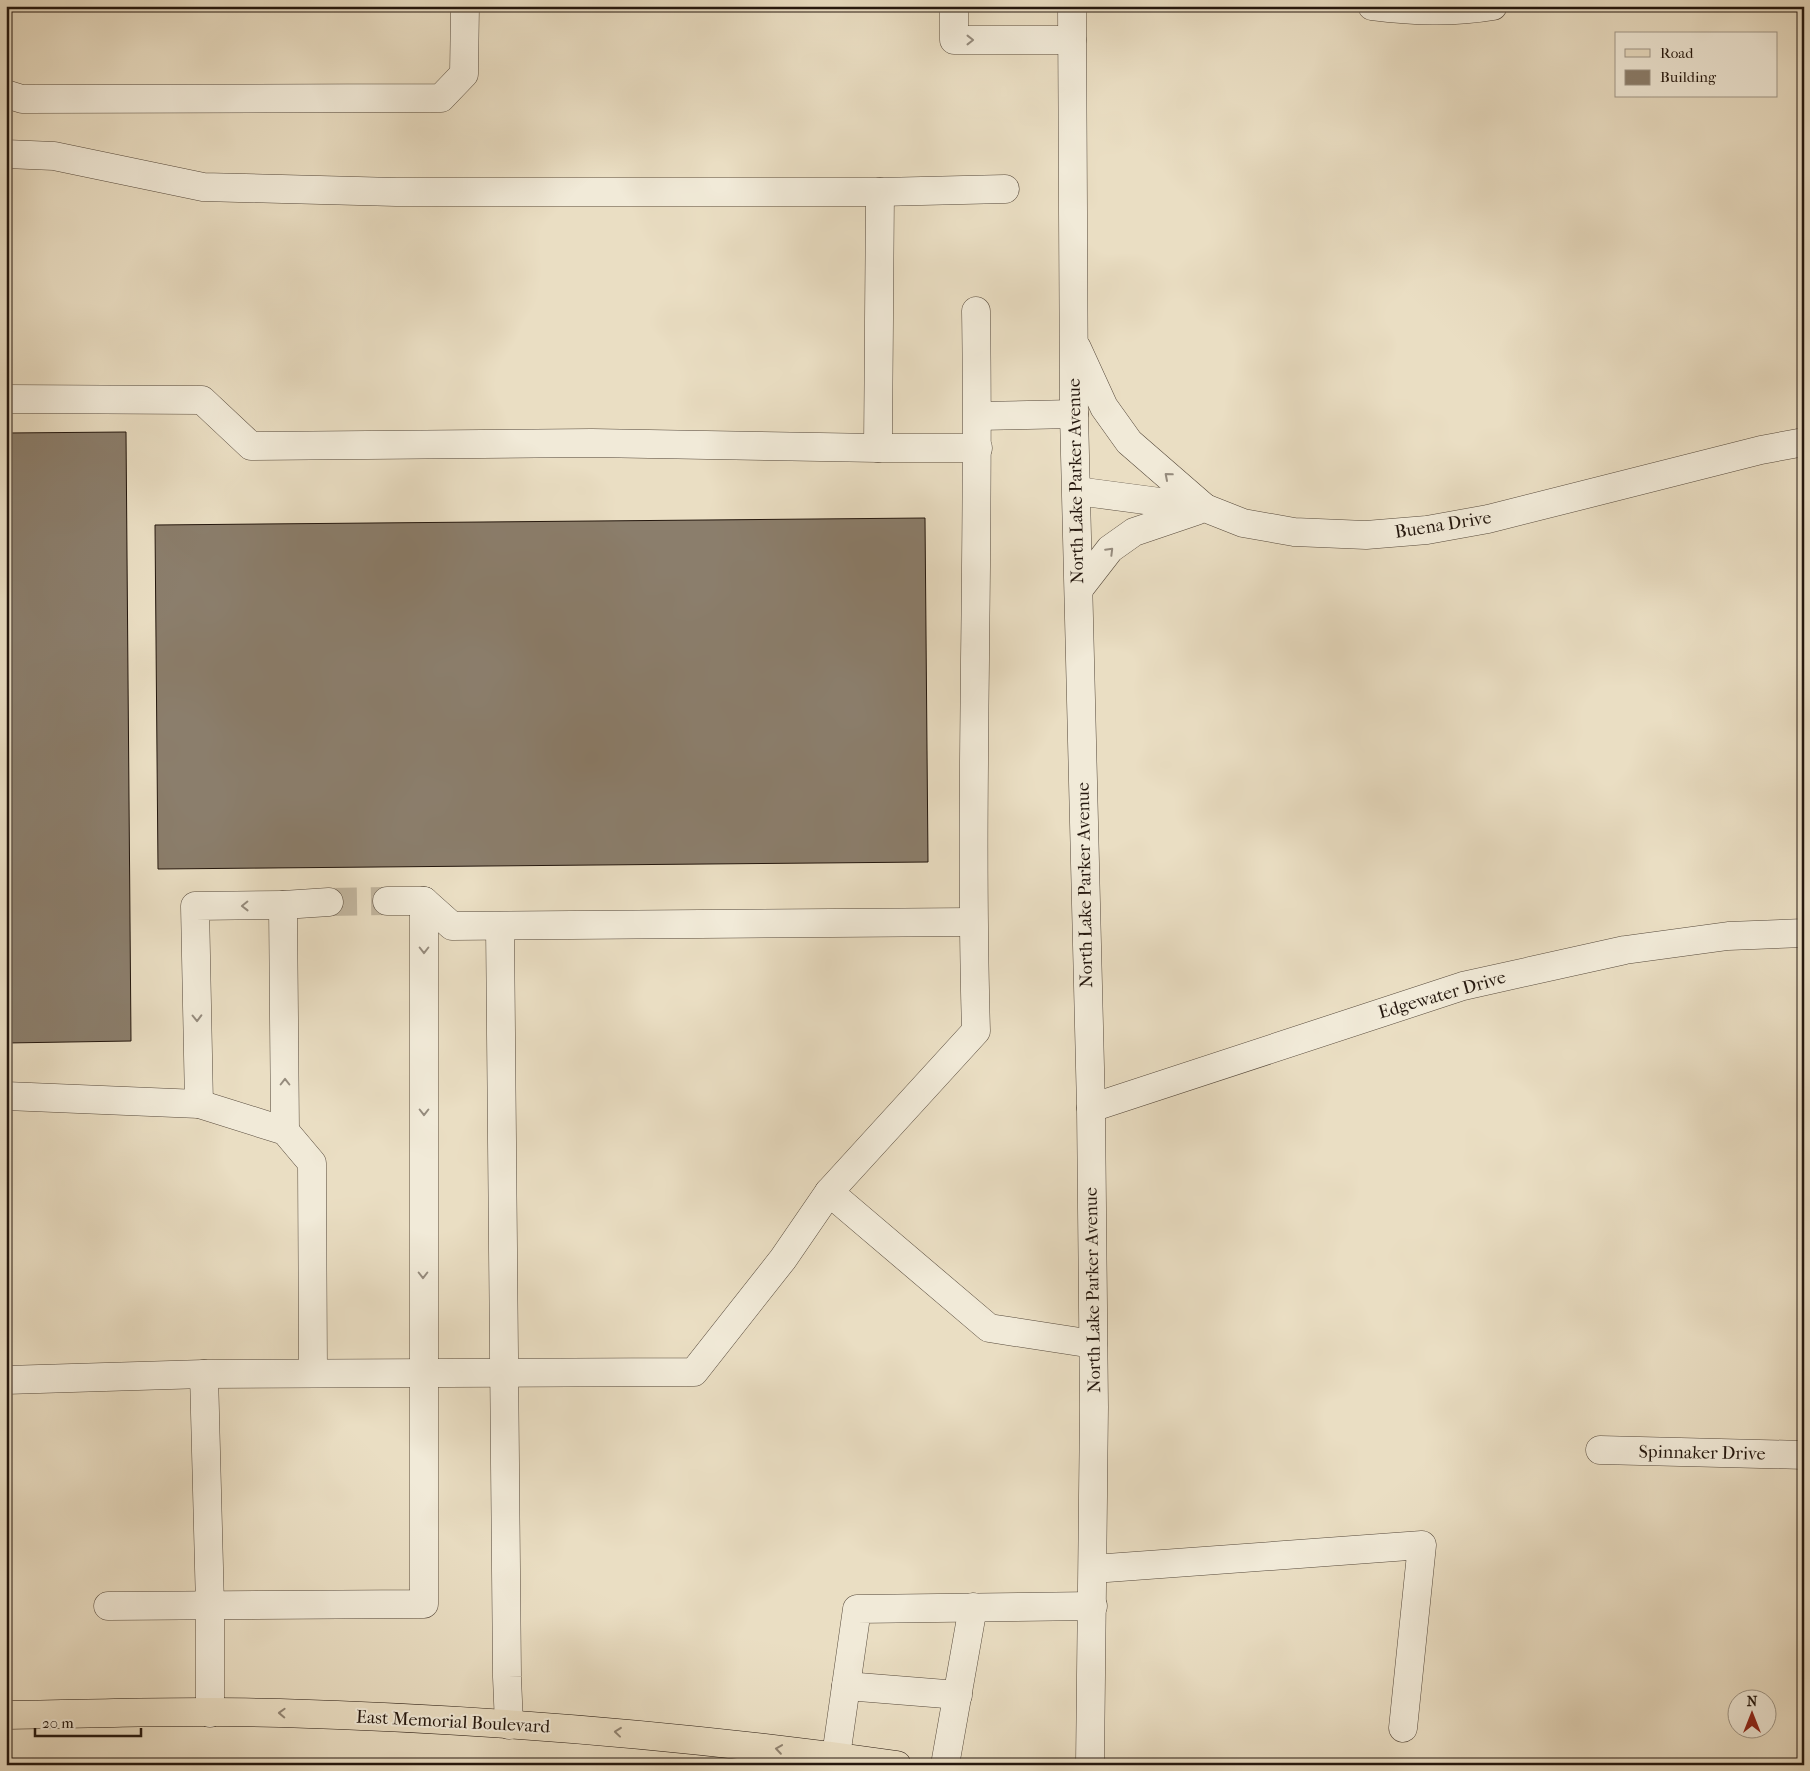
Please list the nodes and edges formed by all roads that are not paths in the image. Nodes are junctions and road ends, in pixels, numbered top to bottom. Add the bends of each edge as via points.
1 (465, 6) edge
2 (954, 6) edge
3 (1072, 6) edge
4 (1372, 6) edge
5 (1493, 6) edge
6 (1072, 40) junction
7 (6, 94) edge
8 (6, 154) edge
9 (1006, 189) dead end
10 (880, 192) junction
11 (976, 311) dead end
12 (1073, 340) junction
13 (6, 399) edge
14 (1074, 414) junction
15 (978, 416) junction
16 (1804, 442) edge
17 (878, 448) junction
18 (978, 448) junction
19 (1077, 491) junction
20 (1205, 508) junction
21 (1079, 589) junction
22 (387, 901) tunnel mouth
23 (424, 901) junction
24 (329, 902) tunnel mouth
25 (283, 905) junction
26 (973, 922) junction
27 (500, 926) junction
28 (1804, 933) edge
29 (6, 1096) edge
30 (199, 1104) junction
31 (1091, 1108) junction
32 (285, 1131) junction
33 (829, 1192) junction
34 (1093, 1344) junction
35 (504, 1371) junction
36 (313, 1373) junction
37 (204, 1374) junction
38 (423, 1374) junction
39 (6, 1380) edge
40 (1600, 1450) dead end
41 (1804, 1456) edge
42 (1093, 1569) junction
43 (108, 1606) dead end
44 (210, 1606) junction
45 (1093, 1606) junction
46 (973, 1607) junction
47 (846, 1686) junction
48 (958, 1695) junction
49 (210, 1714) junction
50 (6, 1715) edge
51 (509, 1725) junction
52 (1404, 1728) dead end
53 (836, 1756) junction
54 (897, 1765) edge
55 (945, 1765) edge
56 (1090, 1765) edge

1 - 7 street via 464,74 442,98 22,99
2 -> 6 street via 954,40
3 - 6 street, North Lake Parker Avenue
4 - 5 street via 1422,12
6 - 12 street, North Lake Parker Avenue
8 - 10 street via 54,156 203,187 331,192
9 - 10 street
10 - 17 street
11 - 15 street
12 - 14 street, North Lake Parker Avenue
20 -> 12 street via 1129,442 1104,407
13 - 17 street via 202,400 251,446 592,442
14 - 15 street
14 - 19 street, North Lake Parker Avenue
15 - 18 street
16 - 20 street, Buena Drive via 1488,519 1427,530 1366,535 1294,532 1243,523
17 - 18 street
18 - 26 street
19 - 20 street, Buena Drive
19 - 21 street, North Lake Parker Avenue
21 -> 20 street via 1110,549 1134,532
21 - 31 street, North Lake Parker Avenue
22 - 23 street
23 - 27 street via 452,926
23 -> 38 street
24 - 25 street
25 -> 30 street via 195,906
32 -> 25 street
26 - 27 street
26 - 33 street via 976,1031
27 - 35 street
28 - 31 street, Edgewater Drive via 1728,936 1625,950 1463,986
29 - 30 street
30 - 32 street
31 - 34 street, North Lake Parker Avenue
32 - 36 street via 312,1163
33 - 34 street via 989,1328
33 - 35 street via 783,1259 694,1372
34 - 42 street, North Lake Parker Avenue
35 - 38 street
35 - 51 street
36 - 37 street
36 - 38 street
37 - 39 street
37 - 44 street
38 - 44 street via 424,1604
40 - 41 street, Spinnaker Drive
42 - 45 street, North Lake Parker Avenue
42 - 52 street via 1422,1545
43 - 44 street
44 - 49 street
45 - 46 street
45 - 56 street, North Lake Parker Avenue
46 - 47 street via 857,1608
46 - 48 street
47 - 48 street
47 - 53 street
48 - 55 street
49 - 50 main road, East Memorial Boulevard
51 -> 49 main road, East Memorial Boulevard via 278,1713
53 -> 51 main road, East Memorial Boulevard via 606,1730
53 - 54 main road, East Memorial Boulevard

